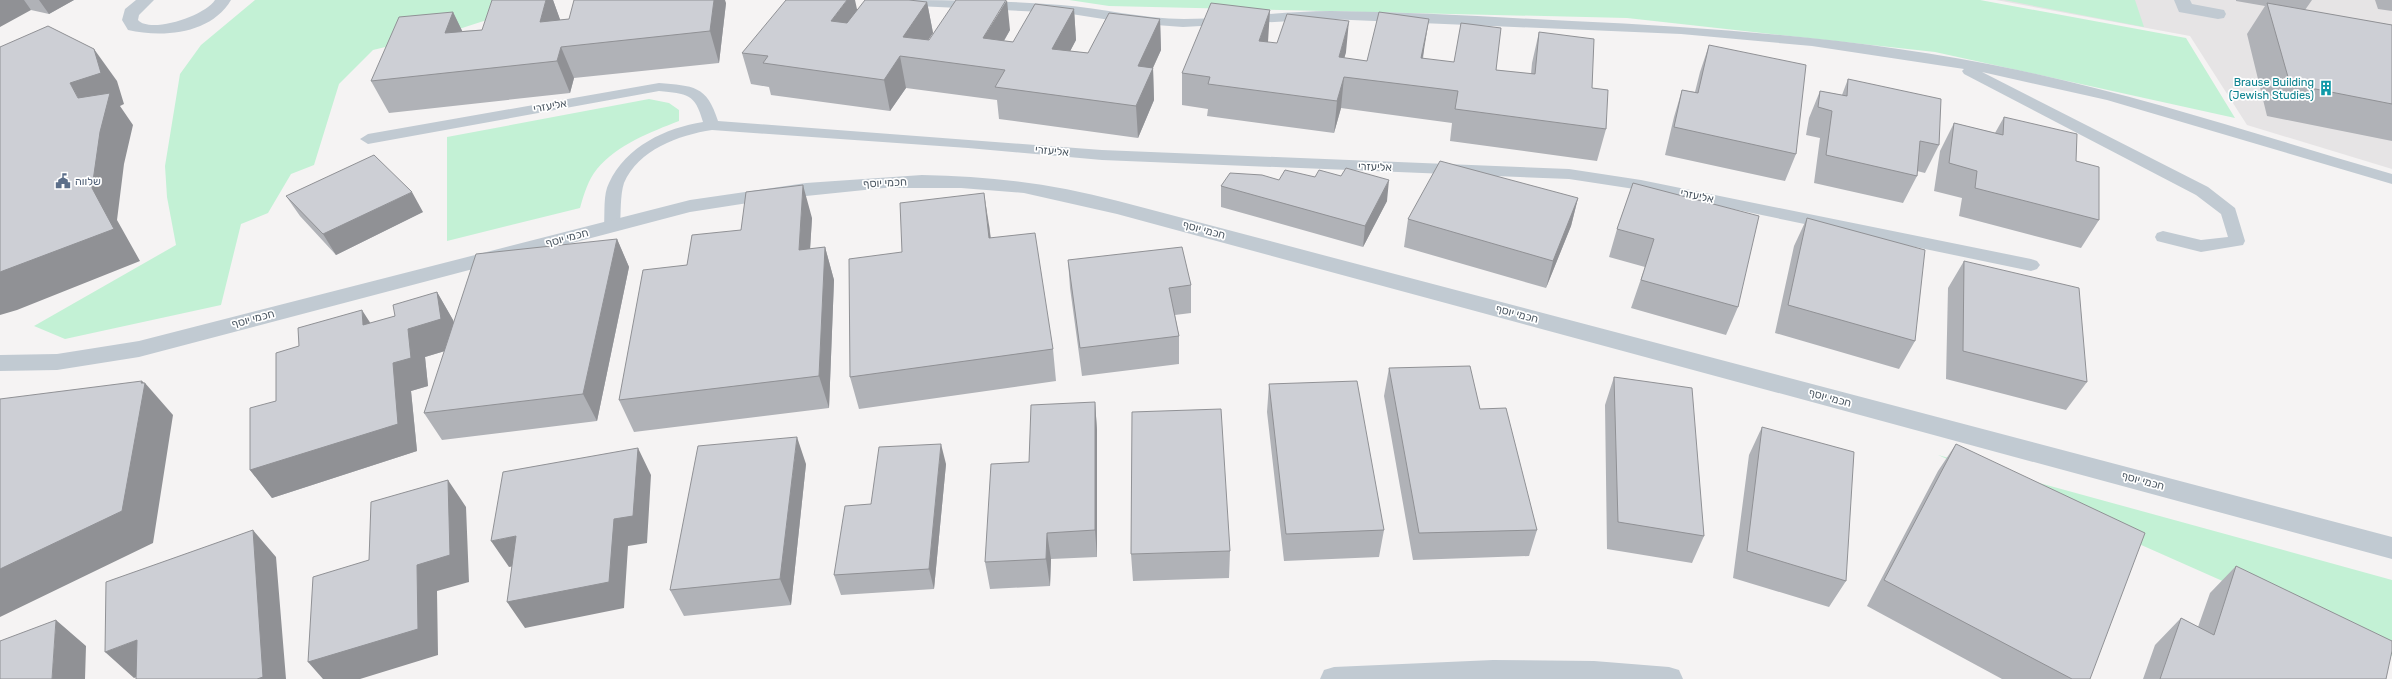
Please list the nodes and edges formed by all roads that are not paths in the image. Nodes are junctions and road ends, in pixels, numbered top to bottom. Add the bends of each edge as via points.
1 (223, 0) edge
2 (874, 0) edge
3 (2182, 0) edge
4 (142, 2) edge
5 (2218, 14) dead end
6 (1952, 62) junction
7 (712, 125) junction
8 (368, 138) dead end
9 (2392, 179) edge
10 (612, 226) junction
11 (2163, 237) dead end
12 (2031, 265) dead end
13 (0, 363) edge
14 (2392, 548) edge
15 (1539, 676) edge
16 (1334, 679) edge
17 (1669, 679) edge

1 - 4 street via 215,11 204,18 189,24 156,30 134,26 130,20 131,13
2 - 6 lane via 1064,9 1129,19 1183,23 1328,15 1681,30 1812,42
3 - 5 street via 2185,8
6 - 9 lane via 2018,74 2112,97
6 - 11 lane via 2202,191 2229,212 2237,240 2200,246
7 - 8 lane, אליעזרי via 705,101 693,91 659,87
7 - 10 lane, אליעזרי via 682,130 653,144 630,162 616,184
7 - 12 lane, אליעזרי via 1102,155 1569,174 1641,185
10 - 13 street, חכמי יוסף via 139,349 57,362
10 - 14 street, חכמי יוסף via 690,206 755,195 846,185 955,181 1041,190 1196,228
15 - 16 street via 1493,672
15 - 17 street via 1594,673

